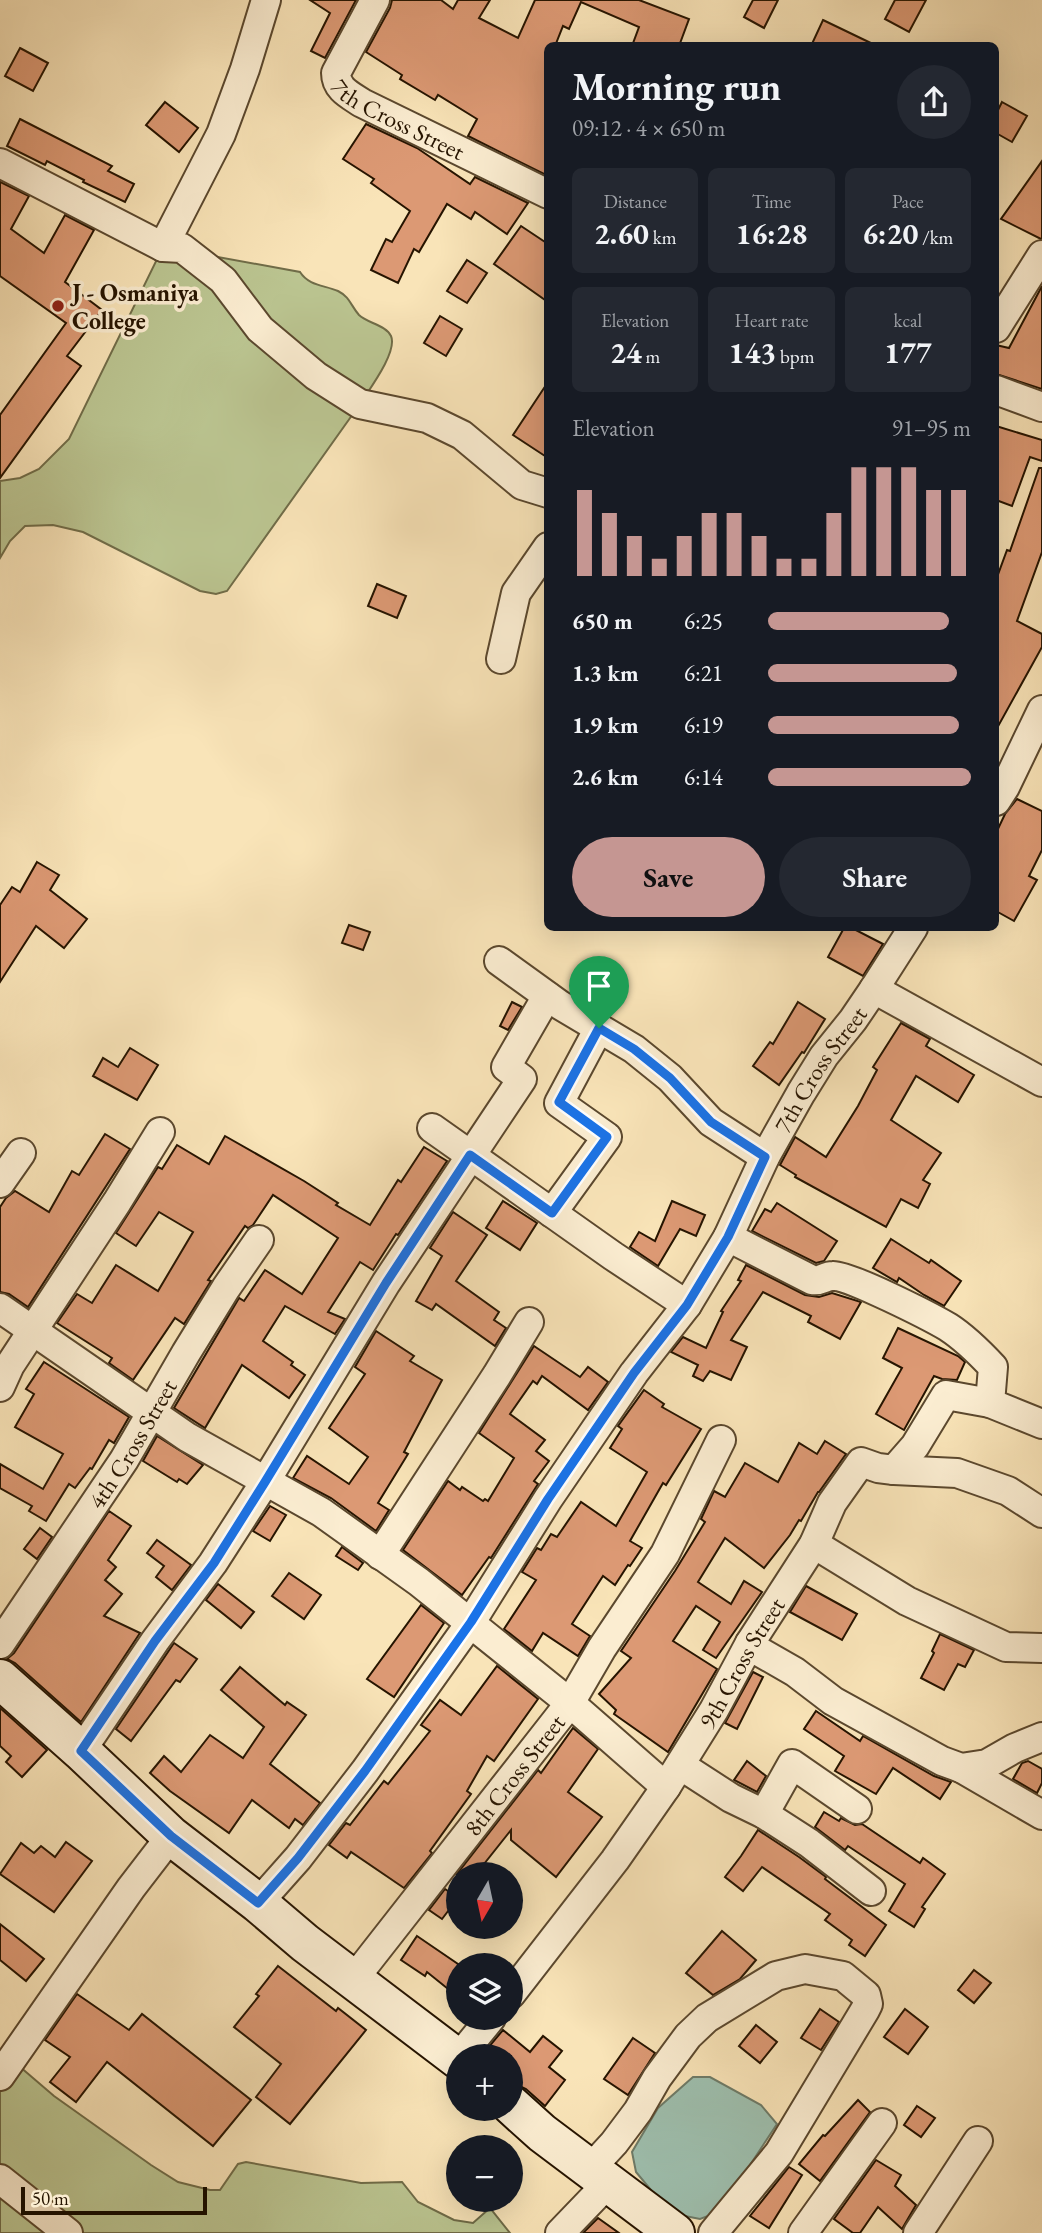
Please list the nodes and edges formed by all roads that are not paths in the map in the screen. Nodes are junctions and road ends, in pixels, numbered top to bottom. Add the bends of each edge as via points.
1 (267, 0) edge
2 (375, 0) edge
3 (0, 163) edge
4 (544, 192) edge
5 (163, 247) junction
6 (1042, 255) edge
7 (999, 323) edge
8 (999, 391) edge
9 (1042, 407) edge
10 (544, 492) edge
11 (544, 553) edge
12 (500, 659) dead end
13 (1042, 710) edge
14 (999, 797) edge
15 (911, 931) edge
16 (499, 961) dead end
17 (874, 989) junction
18 (547, 996) junction
19 (599, 1028) junction
20 (1042, 1082) edge
21 (432, 1128) dead end
22 (160, 1132) dead end
23 (21, 1153) dead end
24 (470, 1155) junction
25 (765, 1157) junction
26 (0, 1183) edge
27 (552, 1213) junction
28 (728, 1237) junction
29 (259, 1240) dead end
30 (687, 1305) junction
31 (0, 1308) edge
32 (529, 1322) dead end
33 (34, 1331) junction
34 (0, 1387) edge
35 (990, 1403) junction
36 (150, 1412) junction
37 (1042, 1424) edge
38 (924, 1432) junction
39 (721, 1440) dead end
40 (894, 1470) junction
41 (957, 1473) junction
42 (265, 1482) junction
43 (1042, 1513) edge
44 (814, 1544) junction
45 (380, 1555) junction
46 (471, 1622) junction
47 (750, 1643) junction
48 (0, 1644) edge
49 (1042, 1648) edge
50 (0, 1679) edge
51 (570, 1703) junction
52 (1042, 1737) edge
53 (81, 1751) junction
54 (961, 1768) junction
55 (673, 1776) junction
56 (857, 1809) dead end
57 (764, 1814) junction
58 (1042, 1815) edge
59 (171, 1836) junction
60 (871, 1891) dead end
61 (258, 1903) junction
62 (523, 1979) edge
63 (353, 1980) junction
64 (481, 2030) edge
65 (470, 2044) edge
66 (446, 2048) edge
67 (0, 2076) edge
68 (523, 2116) edge
69 (882, 2123) dead end
70 (978, 2141) dead end
71 (599, 2175) junction
72 (0, 2179) edge
73 (68, 2233) edge
74 (560, 2233) edge
75 (675, 2233) edge
76 (713, 2233) edge
77 (803, 2233) edge
78 (918, 2233) edge

1 - 5 street via 221,134
2 - 4 street, 7th Cross Street via 336,73 340,88
3 - 5 street
5 - 10 street via 182,248 223,280 260,329 327,383 360,404 427,418 461,435 522,485
6 - 7 street
8 - 9 street
11 - 12 street via 516,593
13 - 14 street
15 - 17 street, 7th Cross Street
16 - 18 street
17 - 20 street
17 - 25 street, 7th Cross Street via 824,1056
18 - 19 street
18 - 24 street via 506,1067 522,1079
19 - 25 street via 670,1078 711,1122
19 - 27 street via 559,1102 607,1137
21 - 24 street
22 - 33 street
23 - 26 street
24 - 27 street
24 - 42 street
25 - 28 street, 7th Cross Street
27 - 30 street
28 - 30 street, 7th Cross Street
28 - 35 street via 812,1280 833,1276 860,1285 948,1327 993,1367
29 - 36 street, 4th Cross Street
30 - 46 street, 7th Cross Street via 548,1499
31 - 33 street
32 - 45 street
33 - 34 street
33 - 36 street
35 - 37 street
35 - 38 street via 946,1395
36 - 42 street
36 - 48 street, 4th Cross Street via 124,1460
38 - 40 street
38 - 41 street
39 - 51 street, 8th Cross Street via 665,1554
40 - 41 street
40 - 44 street, 9th Cross Street via 862,1462 832,1503
41 - 43 street via 1008,1490
42 - 45 street via 321,1512
42 - 53 street via 214,1563
44 - 47 street, 9th Cross Street
44 - 49 street via 907,1601 1006,1647
45 - 46 street
46 - 51 street
46 - 61 street, 7th Cross Street via 365,1771
47 - 54 street via 833,1701
47 - 55 street, 9th Cross Street
50 - 53 main road
51 - 55 street
51 - 63 street, 8th Cross Street
52 - 54 street via 987,1765
53 - 59 main road
54 - 58 street
55 - 57 street
55 - 62 street, 9th Cross Street
56 - 57 street via 792,1764
57 - 60 street
59 - 61 main road
59 - 67 street
61 - 63 main road
63 - 66 main road
64 - 65 street
68 - 71 main road
69 - 77 street
70 - 78 street
71 - 74 street
71 - 75 main road
71 - 76 street via 614,2143 657,2078 707,2018 776,1976 805,1969 843,1976 866,1995 865,2010 779,2153
72 - 73 street

